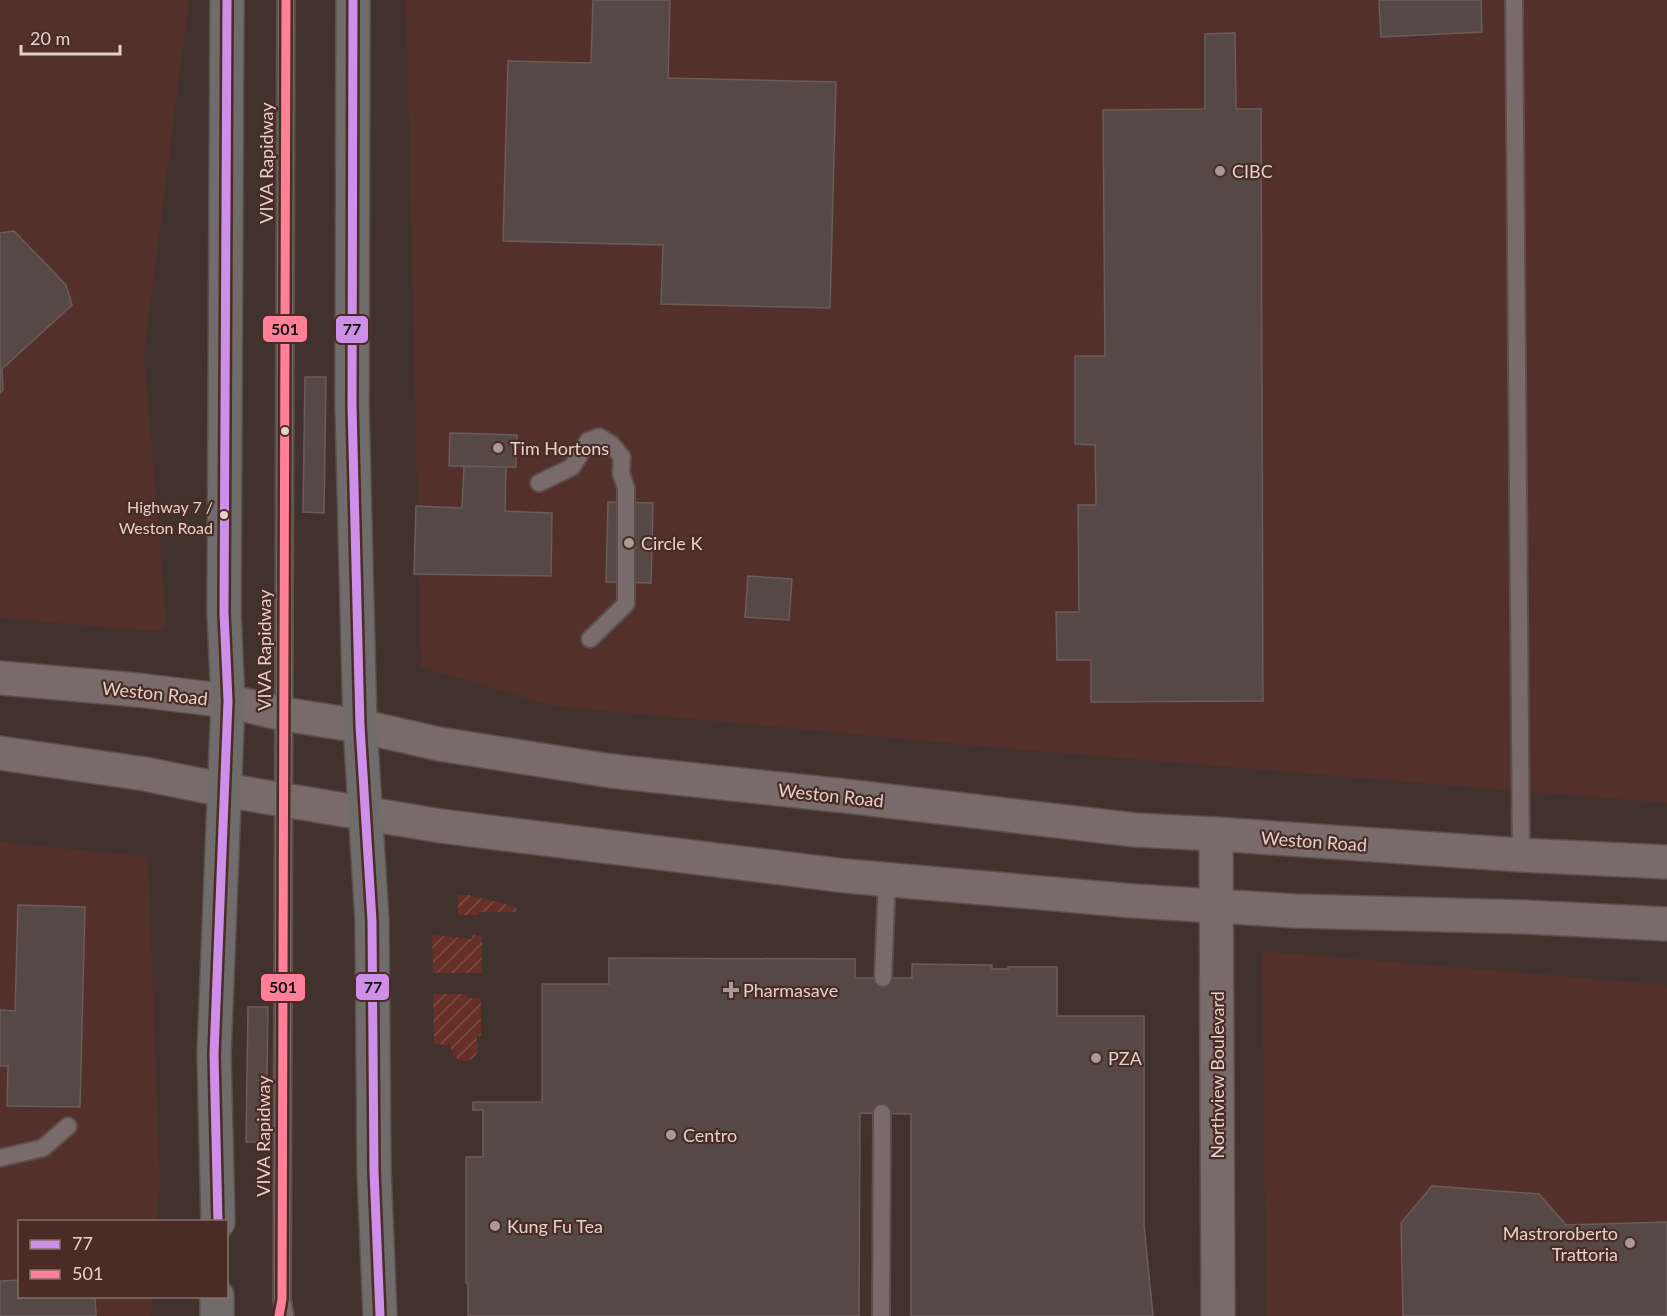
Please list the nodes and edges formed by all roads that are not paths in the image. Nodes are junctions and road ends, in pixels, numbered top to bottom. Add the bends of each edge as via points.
1 (227, 0) edge
2 (286, 0) edge
3 (353, 0) edge
4 (1514, 0) edge
5 (539, 483) dead end
6 (590, 639) dead end
7 (0, 678) edge
8 (228, 701) junction
9 (283, 714) junction
10 (360, 726) junction
11 (0, 753) edge
12 (224, 790) junction
13 (283, 800) junction
14 (366, 814) junction
15 (1216, 834) junction
16 (1521, 855) junction
17 (1667, 862) edge
18 (887, 879) junction
19 (1216, 905) junction
20 (1667, 924) edge
21 (883, 978) dead end
22 (882, 1113) dead end
23 (68, 1126) dead end
24 (0, 1158) edge
25 (218, 1220) edge
26 (217, 1298) edge
27 (284, 1308) edge
28 (217, 1316) edge
29 (279, 1316) edge
30 (381, 1316) edge
31 (881, 1316) edge
32 (1218, 1316) edge

1 - 8 main road via 224,613
2 - 9 lane, VIVA Rapidway
3 - 10 main road via 352,406
4 - 16 lane
5 - 6 lane via 572,467 588,441 599,436 622,457 626,488 626,604
7 - 8 main road, Weston Road
8 - 9 main road, Weston Road
8 - 12 main road
9 - 10 main road, Weston Road
9 - 13 lane, VIVA Rapidway
10 - 14 main road
10 - 15 main road, Weston Road via 439,744 611,771 1135,830
11 - 12 main road
12 - 13 main road
12 - 25 main road via 214,1054
13 - 14 main road
13 - 27 lane, VIVA Rapidway
14 - 18 main road via 477,831
14 - 30 main road
15 - 16 main road, Weston Road
15 - 19 main road, Northview Boulevard
16 - 17 main road, Weston Road
18 - 19 main road
18 - 21 lane
19 - 20 main road
19 - 32 main road, Northview Boulevard
22 - 31 lane
23 - 24 lane via 43,1148
26 - 28 main road
27 - 29 lane, VIVA Rapidway

